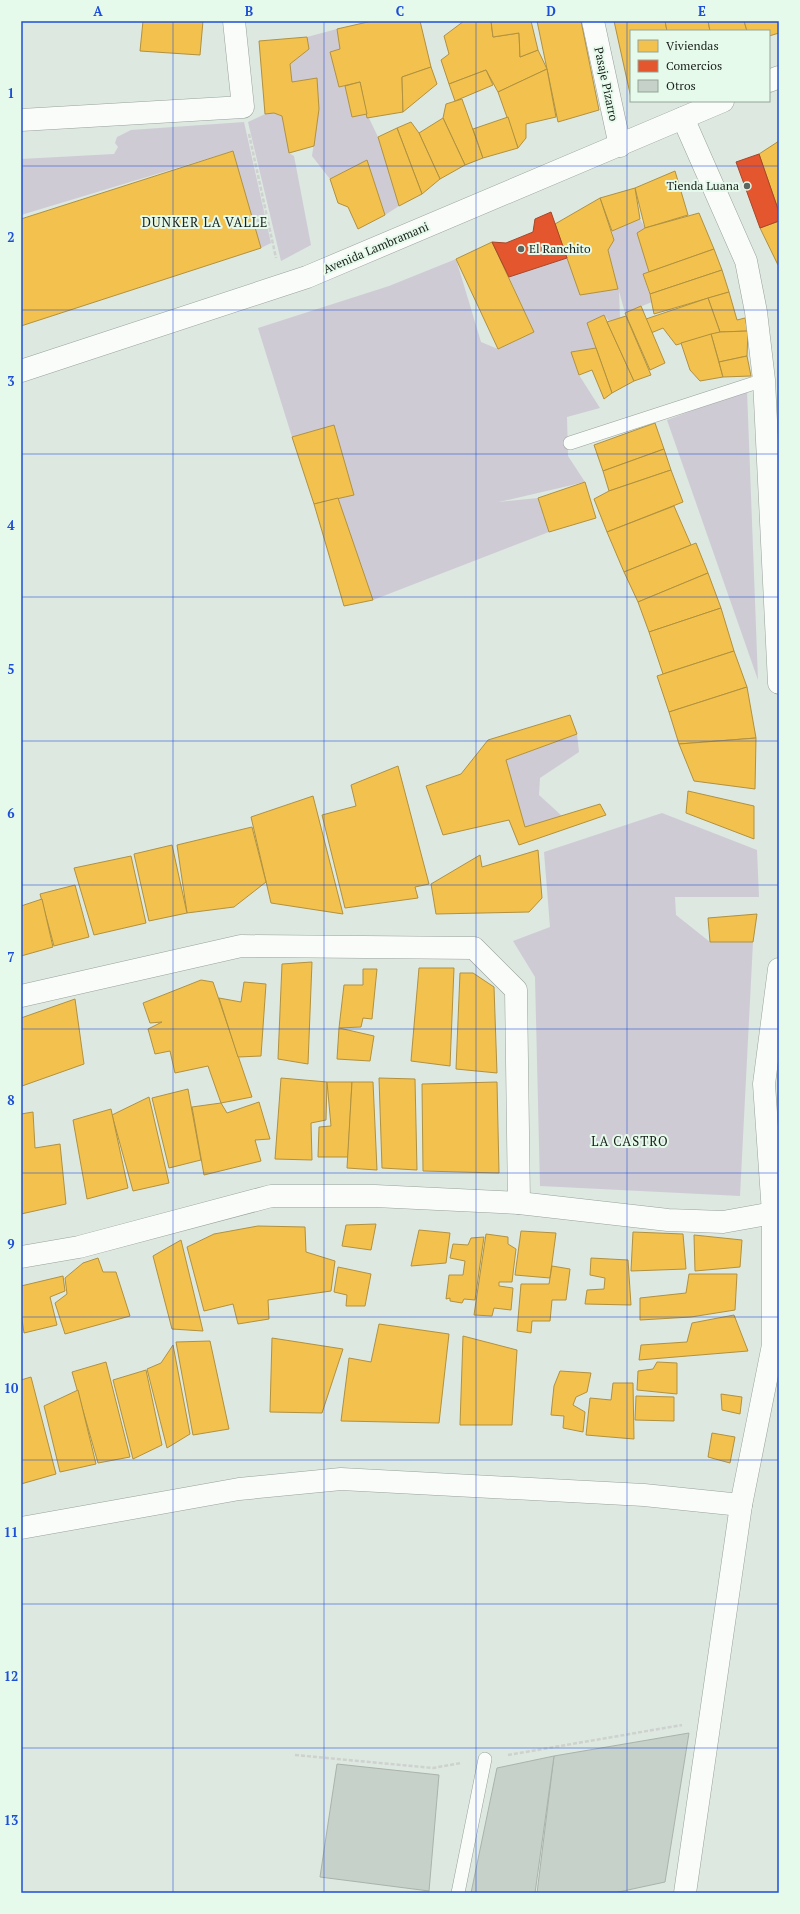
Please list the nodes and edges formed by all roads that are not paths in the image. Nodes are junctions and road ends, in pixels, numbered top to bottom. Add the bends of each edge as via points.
1 (234, 21) edge
2 (592, 21) edge
3 (721, 102) edge
4 (683, 118) junction
5 (21, 120) edge
6 (620, 146) junction
7 (21, 371) edge
8 (764, 380) junction
9 (570, 443) dead end
10 (779, 683) edge
11 (779, 969) edge
12 (21, 996) edge
13 (520, 1203) junction
14 (773, 1212) junction
15 (21, 1257) edge
16 (742, 1505) junction
17 (21, 1528) edge
18 (484, 1759) dead end
19 (458, 1893) edge
20 (685, 1893) edge

1 - 5 street via 243,107
2 - 6 street, Pasaje Pizarro
3 - 4 street, Avenida Lambramani
4 - 6 street, Avenida Lambramani
4 - 8 street via 746,261 756,312
6 - 7 street, Avenida Lambramani via 282,286
8 - 9 lane
8 - 10 street
11 - 14 street via 764,1084
12 - 13 street via 241,946 474,948 516,990
13 - 14 street via 668,1220 723,1222
13 - 15 street via 375,1196 271,1196 79,1247
14 - 16 street via 773,1345
16 - 17 street via 644,1495 341,1479 239,1489
16 - 20 street
18 - 19 lane

